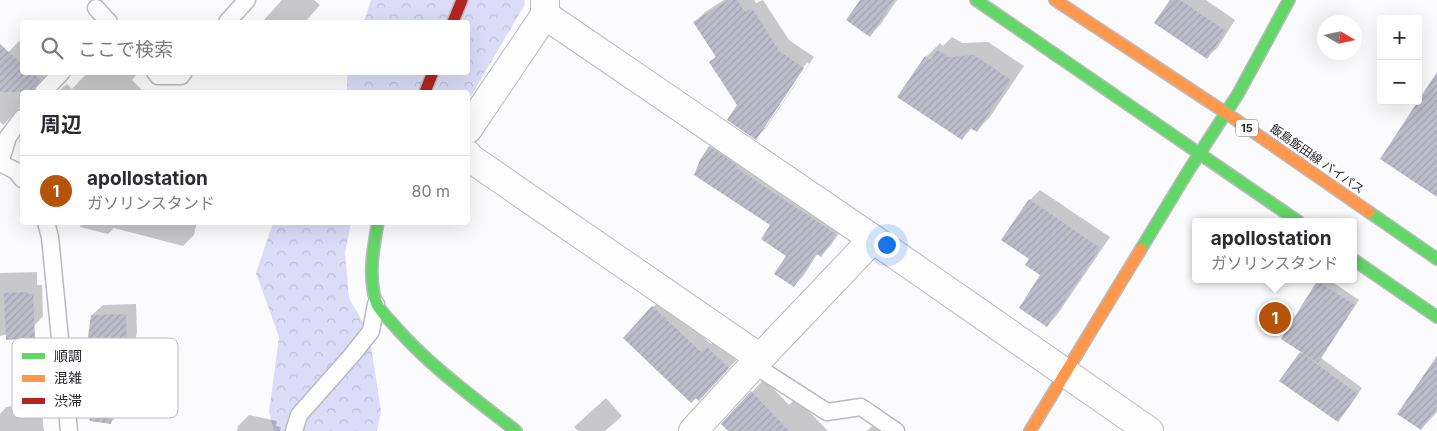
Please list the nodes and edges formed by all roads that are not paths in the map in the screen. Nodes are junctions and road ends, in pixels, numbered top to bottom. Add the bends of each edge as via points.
1 (246, 0) edge
2 (462, 0) edge
3 (976, 0) edge
4 (1055, 0) edge
5 (1289, 0) edge
6 (96, 8) dead end
7 (545, 8) edge
8 (107, 20) edge
9 (229, 20) edge
10 (454, 20) edge
11 (59, 75) edge
12 (157, 75) edge
13 (182, 75) edge
14 (432, 75) edge
15 (45, 90) edge
16 (426, 90) edge
17 (1226, 113) junction
18 (20, 121) edge
19 (470, 126) edge
20 (1200, 153) junction
21 (470, 158) edge
22 (0, 163) edge
23 (20, 176) edge
24 (1293, 218) edge
25 (47, 225) edge
26 (377, 225) edge
27 (873, 239) junction
28 (1437, 259) edge
29 (1357, 262) edge
30 (376, 304) junction
31 (1437, 318) edge
32 (59, 338) edge
33 (757, 361) junction
34 (1066, 374) junction
35 (67, 418) edge
36 (68, 431) edge
37 (294, 431) edge
38 (516, 431) edge
39 (693, 431) edge
40 (896, 431) edge
41 (1030, 431) edge
42 (1149, 431) edge

1 - 9 lane
2 - 10 main road
3 - 20 main road
4 - 17 main road, 飯島飯田線 バイパス / 15
5 - 17 main road
6 - 8 lane
7 - 19 street
7 - 27 street
11 - 15 lane
12 - 13 lane
14 - 16 main road
17 - 20 main road
17 - 28 main road, 飯島飯田線 バイパス / 15
18 - 22 lane via 8,136
20 - 24 main road
20 - 34 main road
21 - 33 street
22 - 23 lane
25 - 32 lane
26 - 30 main road via 370,262
27 - 33 street
27 - 34 street
29 - 31 main road
30 - 37 lane via 371,331 300,415
30 - 38 main road via 400,334 429,362
33 - 39 street
33 - 40 lane via 827,412 861,407
34 - 41 main road
34 - 42 street
35 - 36 lane

